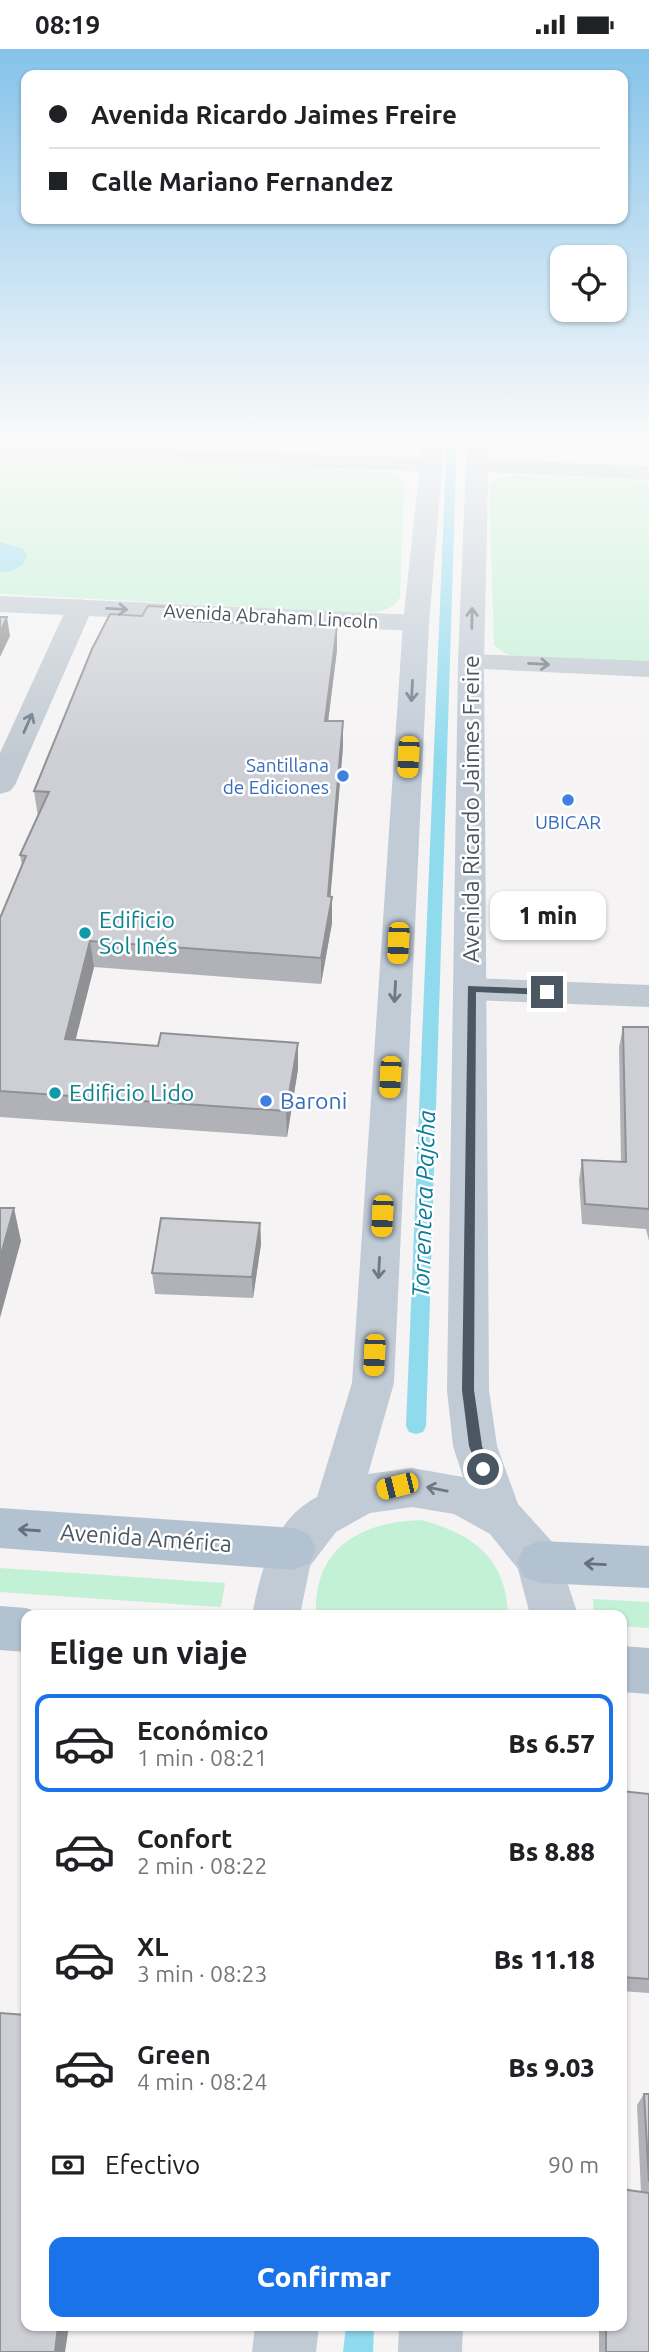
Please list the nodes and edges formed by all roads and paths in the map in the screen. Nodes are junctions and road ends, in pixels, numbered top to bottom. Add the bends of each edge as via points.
1 (424, 543) edge
2 (474, 543) edge
3 (0, 604) edge
4 (80, 607) junction
5 (416, 623) junction
6 (471, 662) junction
7 (649, 669) edge
8 (0, 785) edge
9 (471, 989) junction
10 (649, 996) edge
11 (337, 1505) junction
12 (499, 1514) junction
13 (0, 1528) edge
14 (293, 1549) junction
15 (540, 1562) junction
16 (649, 1567) edge
17 (276, 1610) edge
18 (553, 1610) edge
19 (0, 1628) edge
20 (21, 1630) edge
21 (627, 1669) edge
22 (649, 1671) edge
23 (286, 2331) edge
24 (431, 2331) edge
25 (284, 2352) edge
26 (430, 2352) edge

1 - 5 main road
6 -> 2 main road, Avenida Ricardo Jaimes Freire
3 - 4 street, Avenida Abraham Lincoln
4 -> 5 street, Avenida Abraham Lincoln
8 -> 4 street
5 -> 11 main road via 373,1383
6 -> 7 street
6 - 9 main road, Avenida Ricardo Jaimes Freire
9 - 10 street
9 - 12 main road, Avenida Ricardo Jaimes Freire via 468,1390 475,1446
12 -> 11 main road via 461,1494 429,1487 397,1486
11 - 14 main road via 314,1522
12 - 15 main road via 522,1535
14 -> 13 main road, Avenida América
14 - 17 main road via 282,1571
16 -> 15 main road
15 - 18 main road
19 - 20 main road
21 - 22 main road
23 - 25 main road
24 - 26 main road

